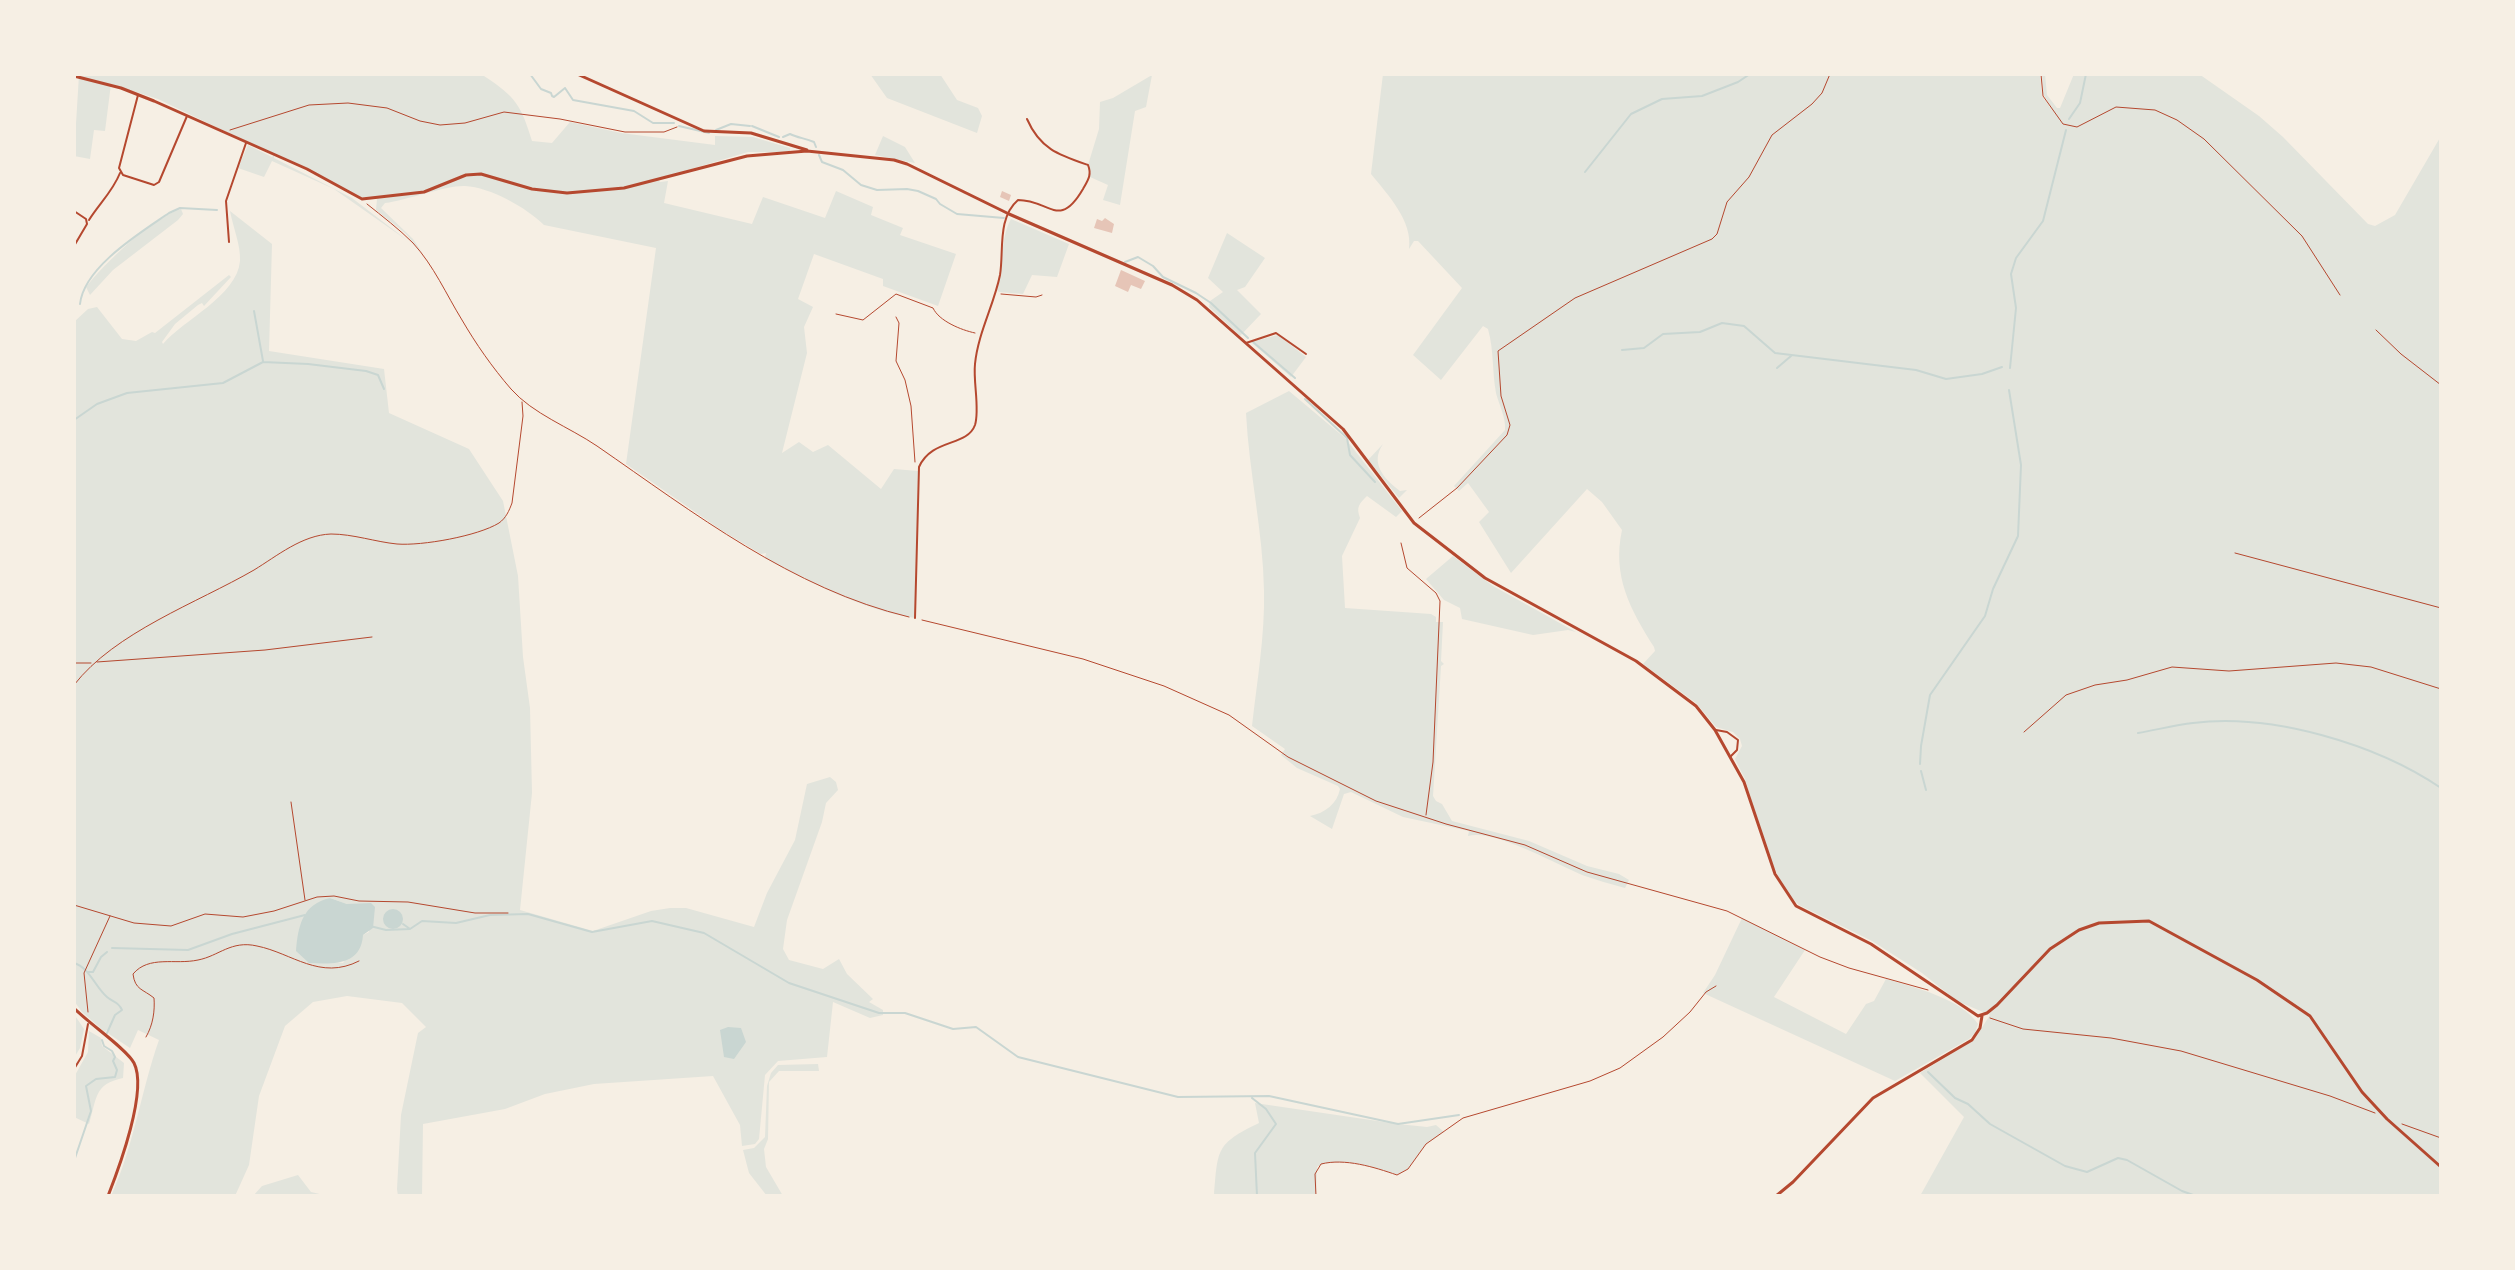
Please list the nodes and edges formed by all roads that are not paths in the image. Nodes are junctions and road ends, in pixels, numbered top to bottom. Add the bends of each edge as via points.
1 (577, 74) edge
2 (74, 76) edge
3 (138, 94) junction
4 (188, 115) junction
5 (1027, 119) dead end
6 (246, 142) junction
7 (807, 151) junction
8 (120, 172) junction
9 (74, 211) edge
10 (1008, 218) junction
11 (89, 220) dead end
12 (229, 242) dead end
13 (74, 246) edge
14 (1245, 343) junction
15 (1306, 354) dead end
16 (915, 618) road end
17 (1715, 730) junction
18 (1731, 756) junction
19 (74, 1008) edge
20 (1982, 1016) junction
21 (89, 1023) junction
22 (74, 1069) edge
23 (2441, 1167) edge
24 (108, 1196) edge
25 (1776, 1196) edge

1 - 7 street via 704,131 751,133
2 - 3 street
3 - 4 street
3 - 8 street
4 - 6 street
4 - 8 street via 159,182 154,185
5 - 10 street via 1035,137 1051,150 1088,165 1090,177 1068,209 1058,212 1018,200
6 - 7 street via 362,199 424,192 481,174 567,193 624,188 747,156
6 - 12 street via 226,201
7 - 10 street via 894,160
8 - 11 street
9 - 13 street via 87,224
10 - 14 street via 1172,285
10 - 16 street via 974,368 975,424 964,437 929,451 919,467
14 - 15 street via 1276,333
14 - 17 street via 1343,429 1414,523 1502,589 1636,661 1696,706
17 - 18 street
17 - 18 street via 1738,740
18 - 20 street via 1775,874 1793,902 1871,944
19 - 21 street
20 - 23 street via 2050,949 2079,930 2099,923 2149,921 2257,980 2310,1016 2362,1092
20 - 25 street via 1972,1040 1873,1098
21 - 22 street
21 - 24 street via 130,1057 137,1075 132,1116

